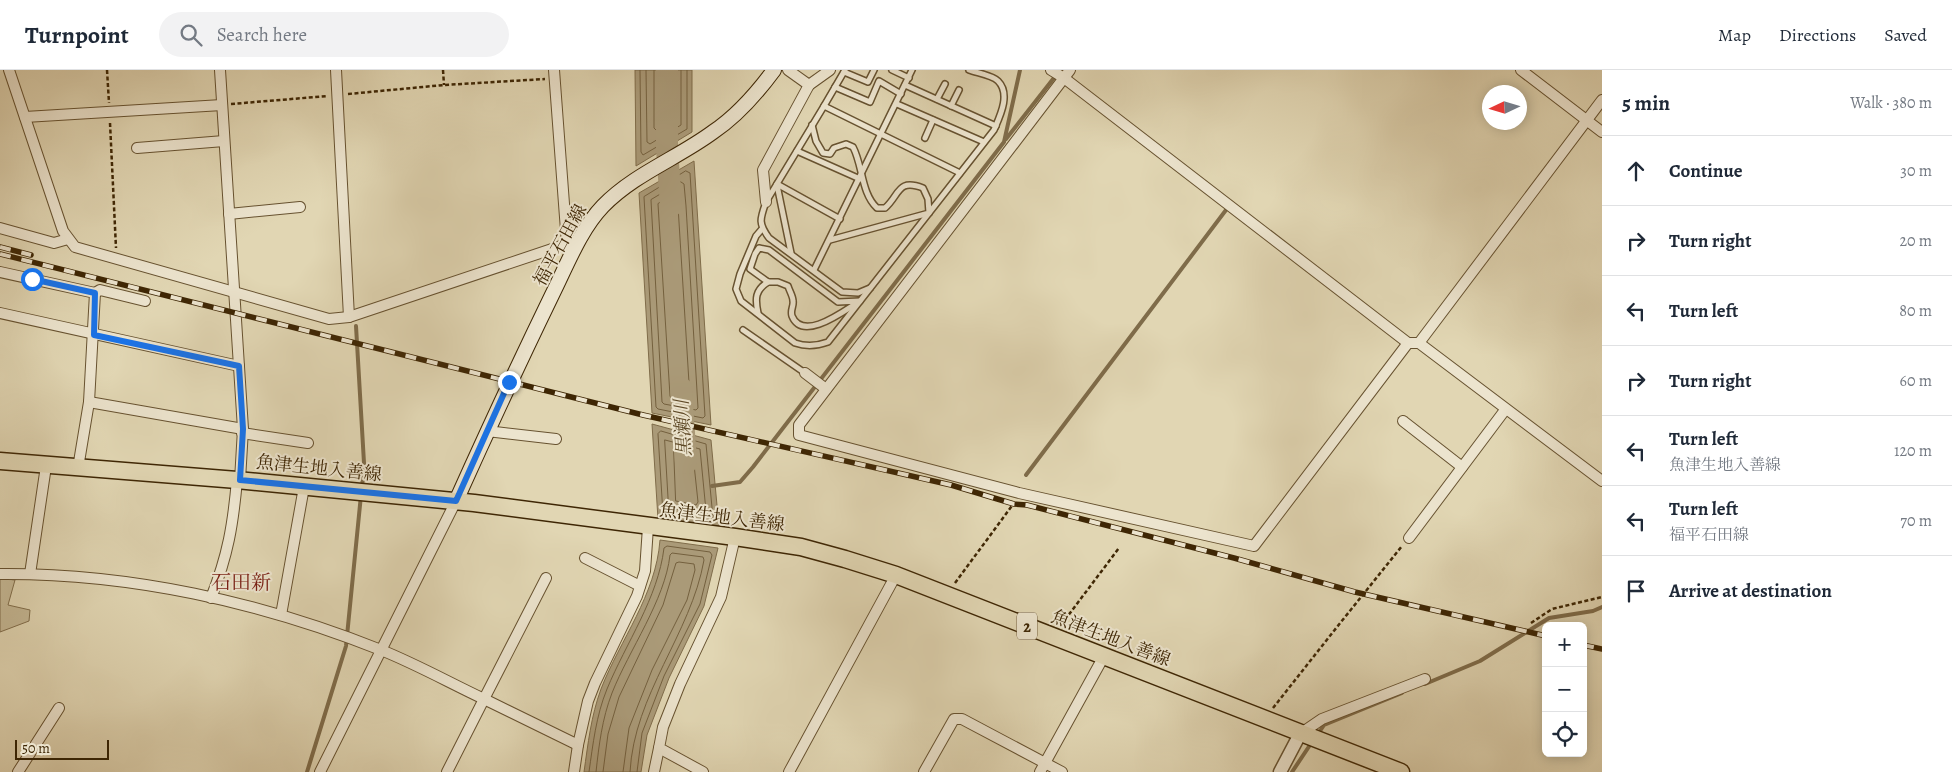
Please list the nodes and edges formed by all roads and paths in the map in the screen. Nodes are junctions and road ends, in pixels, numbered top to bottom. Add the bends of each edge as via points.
1 (9, 70) edge
2 (107, 70) edge
3 (220, 70) edge
4 (336, 70) edge
5 (443, 70) edge
6 (774, 70) edge
7 (788, 70) edge
8 (830, 70) edge
9 (874, 70) edge
10 (892, 70) edge
11 (912, 70) edge
12 (968, 70) edge
13 (1051, 70) edge
14 (1521, 70) edge
15 (844, 71) edge
16 (554, 74) edge
17 (1067, 74) edge
18 (909, 78) junction
19 (945, 84) dead end
20 (809, 85) junction
21 (905, 85) junction
22 (835, 88) junction
23 (959, 90) dead end
24 (901, 94) junction
25 (937, 99) junction
26 (1602, 100) edge
27 (897, 104) junction
28 (222, 105) junction
29 (824, 106) junction
30 (951, 106) junction
31 (109, 113) junction
32 (25, 117) junction
33 (933, 120) junction
34 (1588, 121) junction
35 (812, 125) junction
36 (996, 126) junction
37 (1602, 132) edge
38 (882, 134) junction
39 (925, 138) dead end
40 (224, 141) junction
41 (984, 142) junction
42 (137, 148) dead end
43 (797, 151) junction
44 (863, 173) junction
45 (960, 173) junction
46 (860, 180) junction
47 (777, 184) junction
48 (766, 202) junction
49 (300, 207) dead end
50 (929, 213) junction
51 (229, 214) junction
52 (840, 219) junction
53 (0, 228) edge
54 (762, 229) junction
55 (68, 239) junction
56 (830, 240) junction
57 (571, 245) junction
58 (791, 254) junction
59 (117, 259) junction
60 (814, 270) junction
61 (0, 272) edge
62 (768, 282) junction
63 (871, 288) junction
64 (234, 292) junction
65 (95, 293) junction
66 (145, 301) dead end
67 (860, 301) junction
68 (0, 313) edge
69 (758, 314) junction
70 (349, 317) junction
71 (743, 330) dead end
72 (94, 335) junction
73 (1408, 343) junction
74 (1420, 343) junction
75 (239, 366) junction
76 (805, 373) joint
77 (826, 390) junction
78 (89, 402) junction
79 (1506, 410) junction
80 (1403, 421) dead end
81 (243, 431) junction
82 (487, 431) junction
83 (556, 439) dead end
84 (308, 443) dead end
85 (0, 461) edge
86 (46, 466) junction
87 (1462, 467) junction
88 (78, 468) junction
89 (239, 480) junction
90 (1602, 481) edge
91 (304, 487) junction
92 (1019, 493) junction
93 (456, 501) junction
94 (651, 527) junction
95 (729, 536) junction
96 (1409, 538) joint
97 (1119, 548) dead end
98 (585, 558) dead end
99 (0, 574) edge
100 (30, 574) junction
101 (896, 575) junction
102 (546, 578) dead end
103 (640, 586) junction
104 (946, 596) junction
105 (1602, 597) edge
106 (211, 598) junction
107 (281, 615) junction
108 (1532, 624) dead end
109 (1053, 637) junction
110 (382, 650) junction
111 (1104, 656) junction
112 (1425, 678) dead end
113 (484, 699) junction
114 (59, 708) dead end
115 (1265, 719) junction
116 (1300, 734) junction
117 (578, 745) junction
118 (659, 748) junction
119 (1045, 762) junction
120 (697, 771) edge
121 (18, 772) edge
122 (320, 772) edge
123 (447, 772) edge
124 (574, 772) edge
125 (654, 772) edge
126 (789, 772) edge
127 (924, 772) edge
128 (1040, 772) edge
129 (1062, 772) edge
130 (1280, 772) edge
131 (1401, 772) edge

1 - 32 street
2 - 31 path
3 - 28 street
4 - 70 street
5 - 16 path via 444,86
6 - 57 main road, 福平石田線 via 745,104 714,132 625,186 603,206
7 - 20 street
8 - 20 street
9 - 15 lane via 868,82
10 - 18 lane
11 - 18 lane
12 - 36 lane via 997,80 1002,87 1004,99
13 - 17 street
14 - 34 street
15 - 22 lane
16 - 57 street
17 - 73 street
17 - 77 street
18 - 21 lane
19 - 25 lane
20 - 48 street via 762,170
21 - 24 lane
21 - 25 lane
22 - 24 lane via 870,102 879,81
22 - 29 lane
23 - 30 lane
24 - 27 lane
25 - 30 lane
26 - 34 street
27 - 33 lane
27 - 38 lane
28 - 31 street
28 - 40 street
29 - 35 lane
29 - 38 lane
30 - 36 lane
31 - 32 street
31 - 59 path
32 - 55 street
33 - 39 lane
33 - 41 lane
34 - 37 street
34 - 74 street
35 - 43 lane
35 - 44 lane via 823,152 830,154 834,148 846,144 853,147
36 - 41 lane
38 - 44 lane
38 - 45 lane
40 - 42 street
40 - 51 street
41 - 45 lane
43 - 46 lane
43 - 47 lane
44 - 46 lane
44 - 50 lane via 867,194 877,208 891,203 905,185 914,185 923,188
45 - 50 lane
46 - 52 lane
47 - 48 lane
47 - 52 lane
47 - 58 lane
48 - 54 lane via 760,219
49 - 51 street
50 - 56 lane
50 - 63 lane
51 - 64 street
52 - 56 lane
53 - 55 street via 54,243
54 - 58 lane
54 - 69 lane via 756,236 736,290 741,301
55 - 59 street via 76,247
56 - 60 lane
57 - 70 street
57 - 82 main road, 福平石田線
58 - 60 lane
59 - 64 street
60 - 63 lane via 842,292 858,293
61 - 65 street
62 - 67 lane via 788,286 794,301 792,317 809,328
62 - 67 lane via 750,269 759,248 768,250 838,302
62 - 69 lane via 755,296
63 - 67 lane
64 - 70 street via 329,319
64 - 75 street
65 - 66 street via 100,290
65 - 72 street
67 - 69 lane via 828,342 818,346 795,343
68 - 72 street
71 - 76 lane
72 - 75 street
72 - 78 street
73 - 74 street
73 - 92 street via 1254,546
74 - 79 street
75 - 81 street
76 - 77 street
77 - 92 street via 799,425 799,435
78 - 81 street
78 - 88 street
79 - 87 street
79 - 90 street
80 - 87 street
81 - 84 street
81 - 89 street
82 - 83 street
82 - 93 main road, 福平石田線
85 - 86 main road, 魚津生地入善線 / 2
86 - 88 main road, 魚津生地入善線 / 2
86 - 100 street
87 - 96 street
88 - 89 main road, 魚津生地入善線 / 2
89 - 91 main road, 魚津生地入善線 / 2
89 - 106 street via 229,545
91 - 93 main road, 魚津生地入善線 / 2
91 - 107 street
92 - 104 path
93 - 94 main road, 魚津生地入善線 / 2
93 - 110 street
94 - 95 main road, 魚津生地入善線 / 2
94 - 103 street
95 - 101 main road, 魚津生地入善線 / 2 via 801,548
95 - 118 street via 721,597 680,684 663,727
96 - 115 path
97 - 109 path
98 - 103 street
99 - 100 street
100 - 106 street via 99,579
101 - 104 main road, 魚津生地入善線 / 2
101 - 126 street
102 - 113 street
103 - 117 street via 595,683
104 - 109 main road, 魚津生地入善線 / 2
105 - 108 path via 1552,609
106 - 107 street
107 - 110 street
109 - 111 main road, 魚津生地入善線 / 2
110 - 113 street
110 - 122 street
111 - 115 main road, 魚津生地入善線 / 2
111 - 119 street
112 - 116 street via 1322,719
113 - 117 street
113 - 123 street
114 - 121 street
115 - 116 main road, 魚津生地入善線 / 2
116 - 130 street
116 - 131 main road, 魚津生地入善線 / 2
117 - 124 street
118 - 120 street
118 - 125 street
119 - 127 street via 962,719 954,720
119 - 128 street
119 - 129 street

